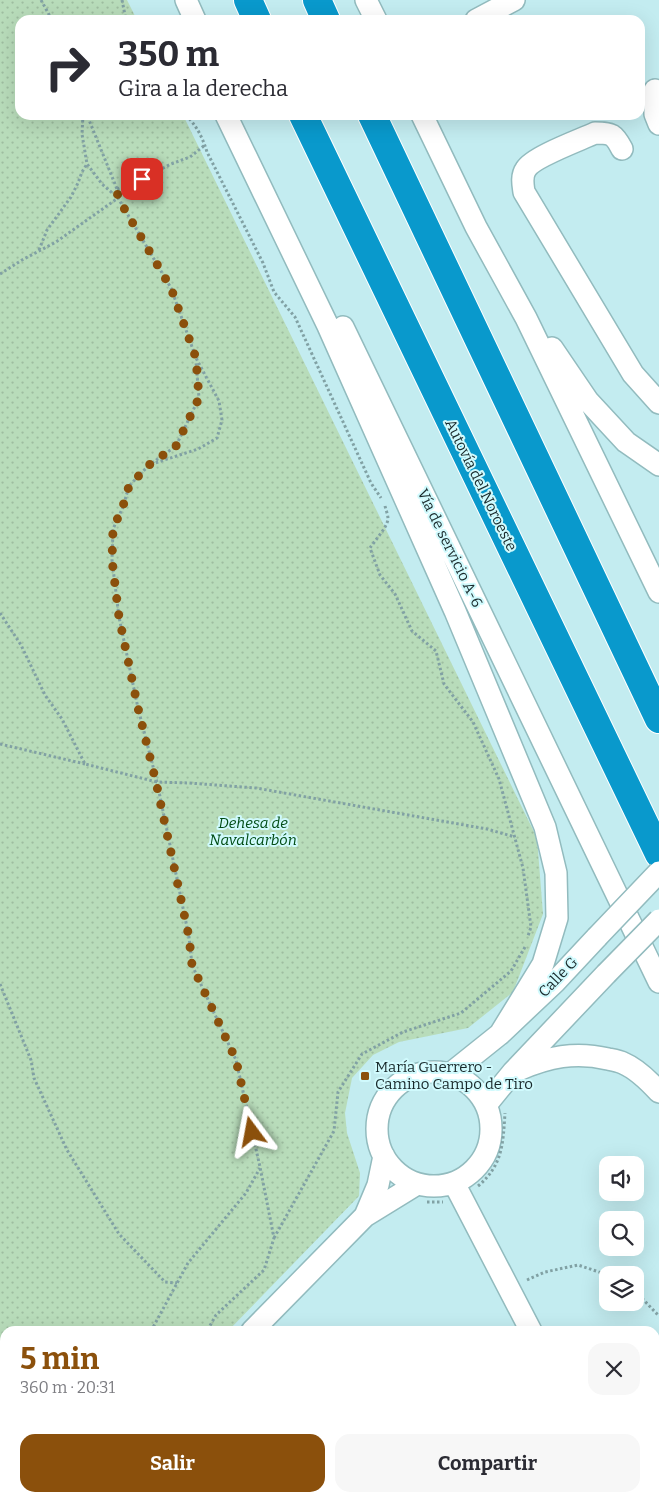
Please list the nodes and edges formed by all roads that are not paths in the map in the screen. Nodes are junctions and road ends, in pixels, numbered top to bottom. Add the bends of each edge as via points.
1 (171, 0) edge
2 (186, 0) edge
3 (248, 0) edge
4 (317, 0) edge
5 (366, 0) edge
6 (514, 0) edge
7 (178, 15) edge
8 (193, 15) edge
9 (255, 15) edge
10 (324, 15) edge
11 (374, 15) edge
12 (486, 15) edge
13 (651, 89) edge
14 (228, 120) edge
15 (243, 120) edge
16 (305, 120) edge
17 (374, 120) edge
18 (424, 120) edge
19 (659, 124) edge
20 (622, 149) dead end
21 (526, 318) junction
22 (659, 403) edge
23 (659, 465) edge
24 (659, 592) edge
25 (659, 718) edge
26 (626, 786) junction
27 (659, 854) edge
28 (659, 872) edge
29 (659, 878) edge
30 (659, 920) edge
31 (659, 982) edge
32 (500, 1034) junction
33 (513, 1072) junction
34 (450, 1074) junction
35 (659, 1092) edge
36 (496, 1106) junction
37 (384, 1156) junction
38 (454, 1183) junction
39 (417, 1184) junction
40 (365, 1216) junction
41 (257, 1326) edge
42 (528, 1326) edge

1 - 7 street
2 - 8 street
3 - 9 highway
4 - 10 highway
5 - 11 street
6 - 12 street
13 - 19 street
14 - 32 street via 328,326 455,611 545,828 556,874 557,918 543,964
15 - 31 street, Vía de servicio A-6
16 - 26 highway, Autovía del Noroeste
17 - 25 highway
18 - 21 street via 476,227
20 - 22 street via 616,138 606,133 595,134 533,162 525,170 522,181 524,192 633,374
21 - 23 street via 558,355 588,401 626,442
21 - 24 street
26 - 27 highway, Autovía del Noroeste
26 - 29 highway via 632,821
28 - 32 street, Calle G, bridge via 555,982
30 - 33 street, bridge
32 - 34 street, Calle G
33 - 35 street via 563,1056 592,1055 623,1063
33 - 36 street
34 - 36 street
34 - 37 street via 432,1072 415,1076 399,1084 387,1097 377,1126 378,1142
36 - 38 street via 486,1153 473,1171
37 - 39 street via 393,1169
37 - 40 street via 378,1185
38 - 39 street via 440,1186
38 - 42 street
39 - 40 street
40 - 41 street

